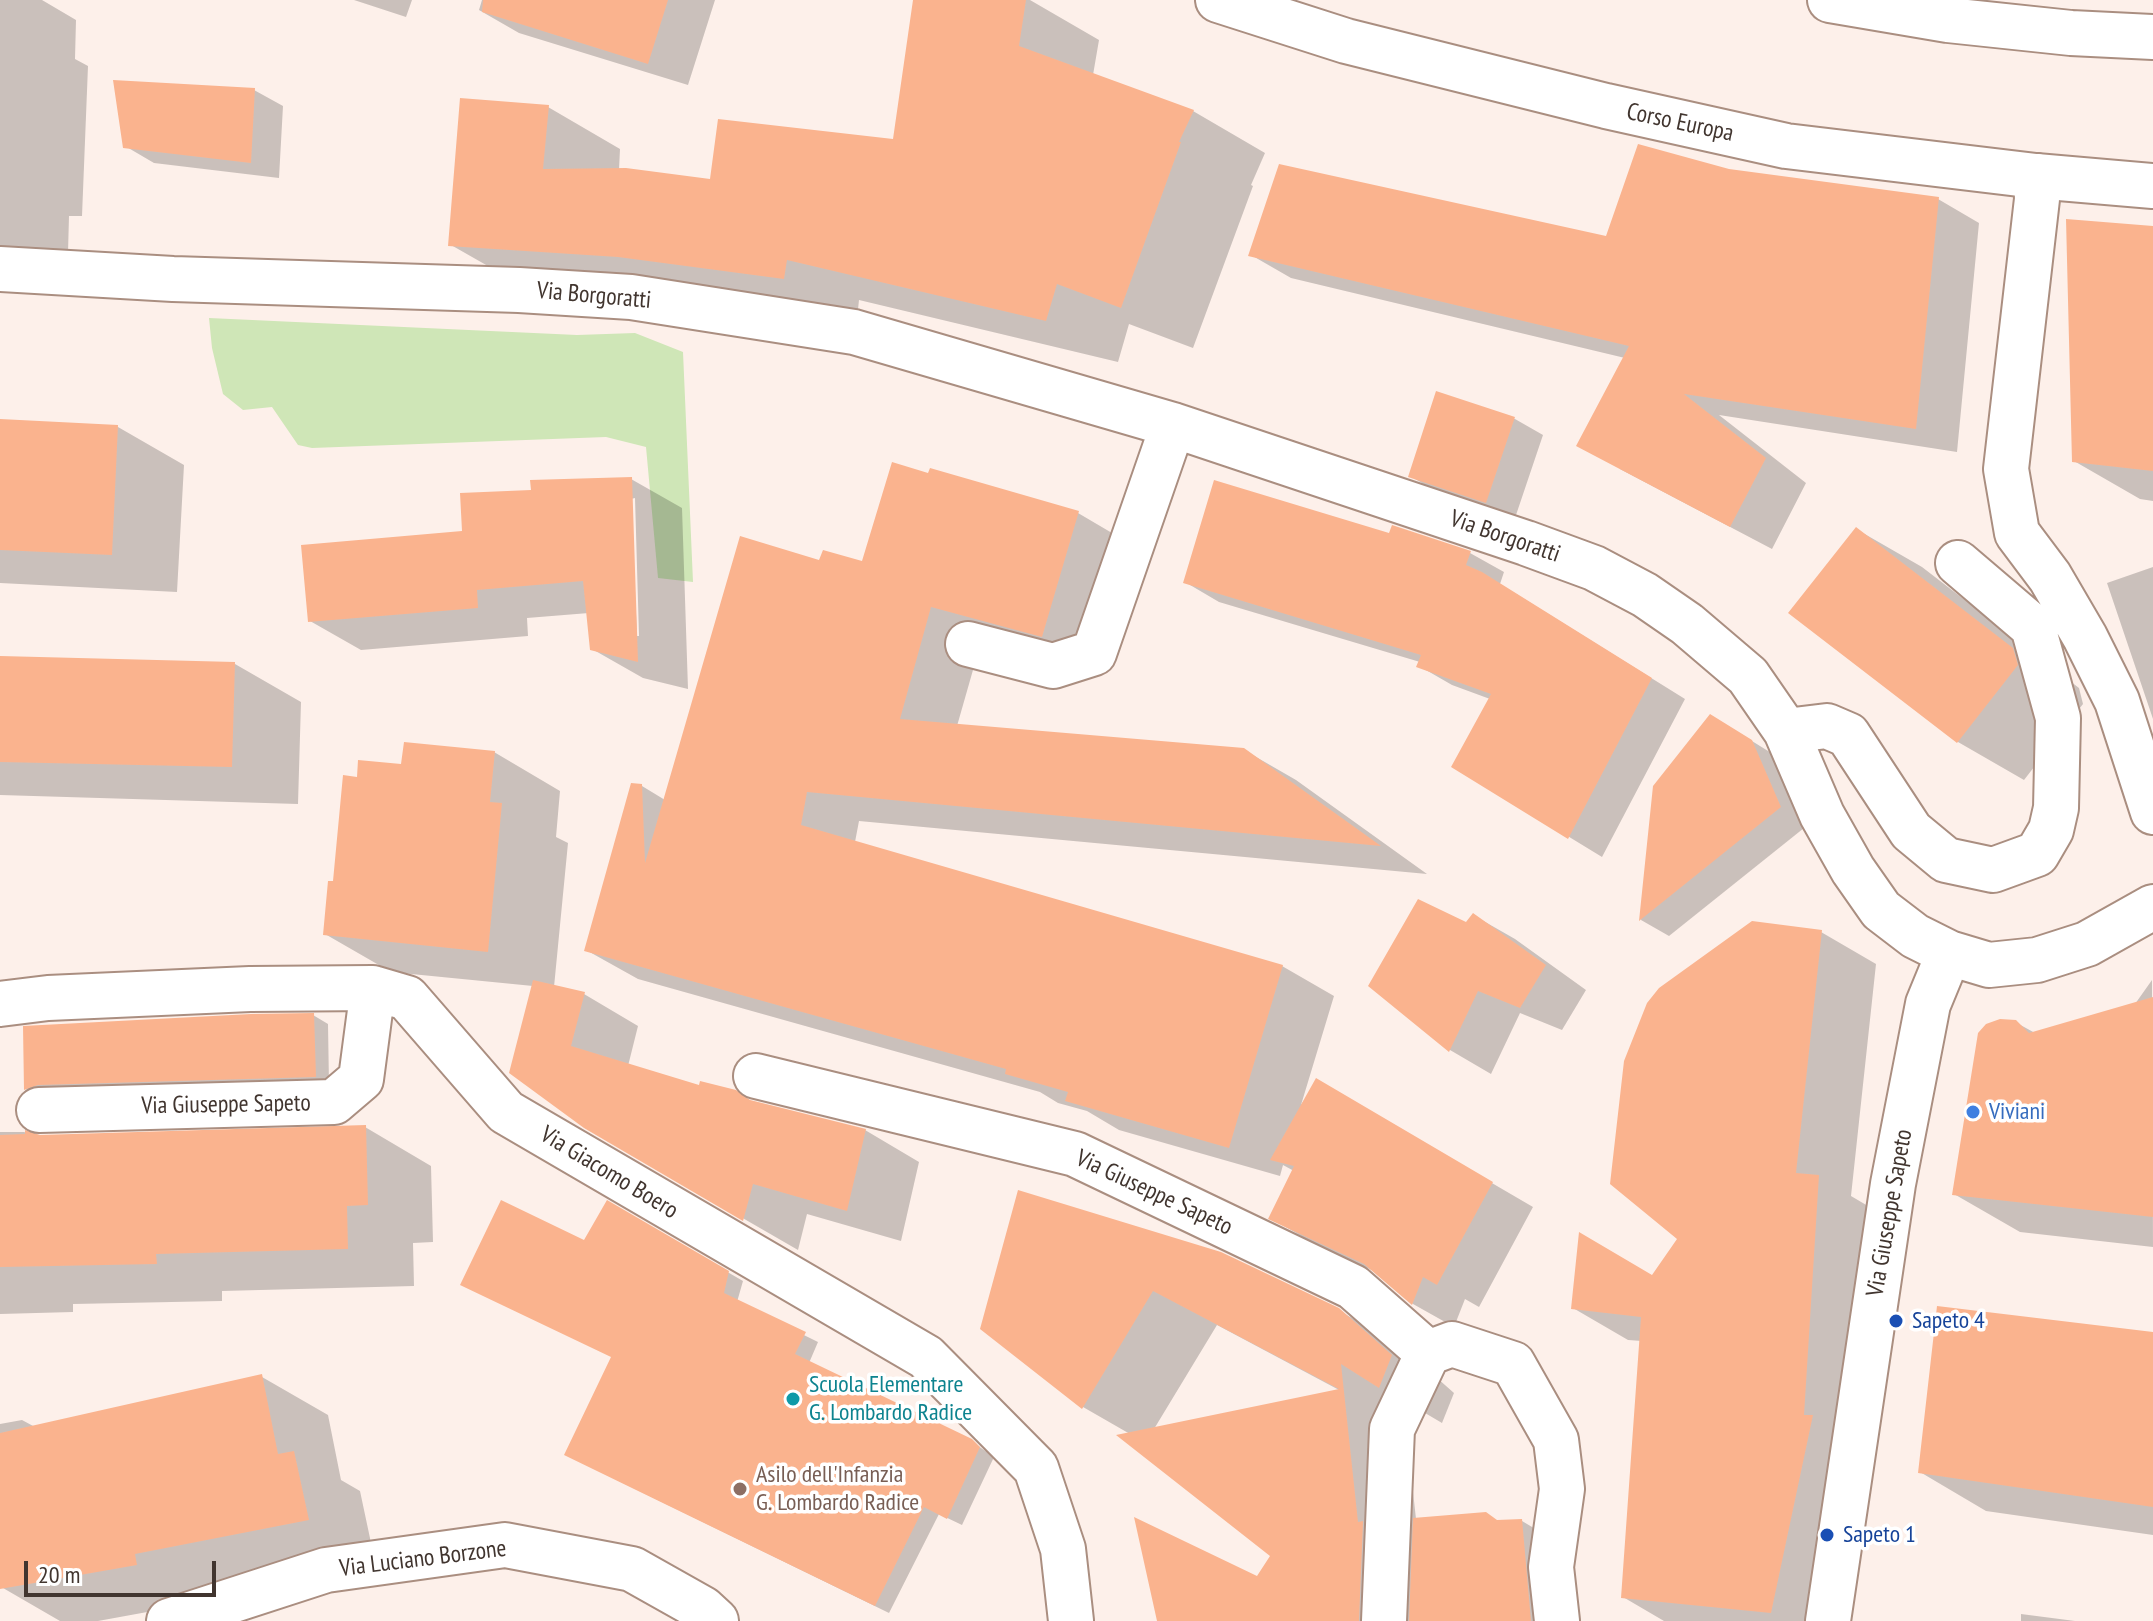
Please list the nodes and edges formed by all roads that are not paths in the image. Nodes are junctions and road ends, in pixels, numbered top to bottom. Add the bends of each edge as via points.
1 (1218, 0) edge
2 (1830, 0) edge
3 (2153, 37) edge
4 (2036, 176) junction
5 (2153, 186) edge
6 (0, 269) edge
7 (1173, 425) junction
8 (1958, 563) dead end
9 (968, 644) dead end
10 (1786, 731) junction
11 (2153, 812) edge
12 (2153, 907) edge
13 (1949, 953) junction
14 (373, 988) junction
15 (0, 1004) edge
16 (756, 1076) dead end
17 (39, 1110) dead end
18 (1428, 1353) junction
19 (169, 1621) edge
20 (716, 1621) edge
21 (1071, 1621) edge
22 (1384, 1621) edge
23 (1557, 1621) edge
24 (1828, 1621) edge

1 - 4 street, Corso Europa via 1346,41 1786,146
2 - 3 street via 1948,20
4 - 5 street, Corso Europa
4 - 11 street via 2006,469 2017,533 2057,589 2117,701
6 - 7 street, Via Borgoratti via 631,297 854,332
7 - 9 street via 1094,653 1053,666
7 - 10 street, Via Borgoratti via 1594,568 1645,595 1717,648 1748,676
8 - 10 street via 2033,627 2058,718 2056,808 2037,854 1993,870 1946,860 1911,831 1848,735 1827,726
10 - 13 street, Via Borgoratti via 1822,815 1881,910
12 - 13 street, Via Borgoratti via 2087,944 2037,960 1989,965
13 - 24 street, Via Giuseppe Sapeto via 1928,1004 1893,1184
14 - 15 street, Via Giacomo Boero via 219,990
14 - 17 street, Via Giuseppe Sapeto via 361,1079 334,1102
14 - 21 street, Via Giacomo Boero via 407,998 506,1112 926,1357 1036,1468 1063,1549
16 - 18 street, Via Giuseppe Sapeto via 1075,1154 1353,1287
18 - 22 street via 1392,1429
18 - 23 street via 1452,1344 1513,1364 1556,1440 1562,1489 1551,1567
19 - 20 street, Via Luciano Borzone via 326,1570 505,1545 632,1569

